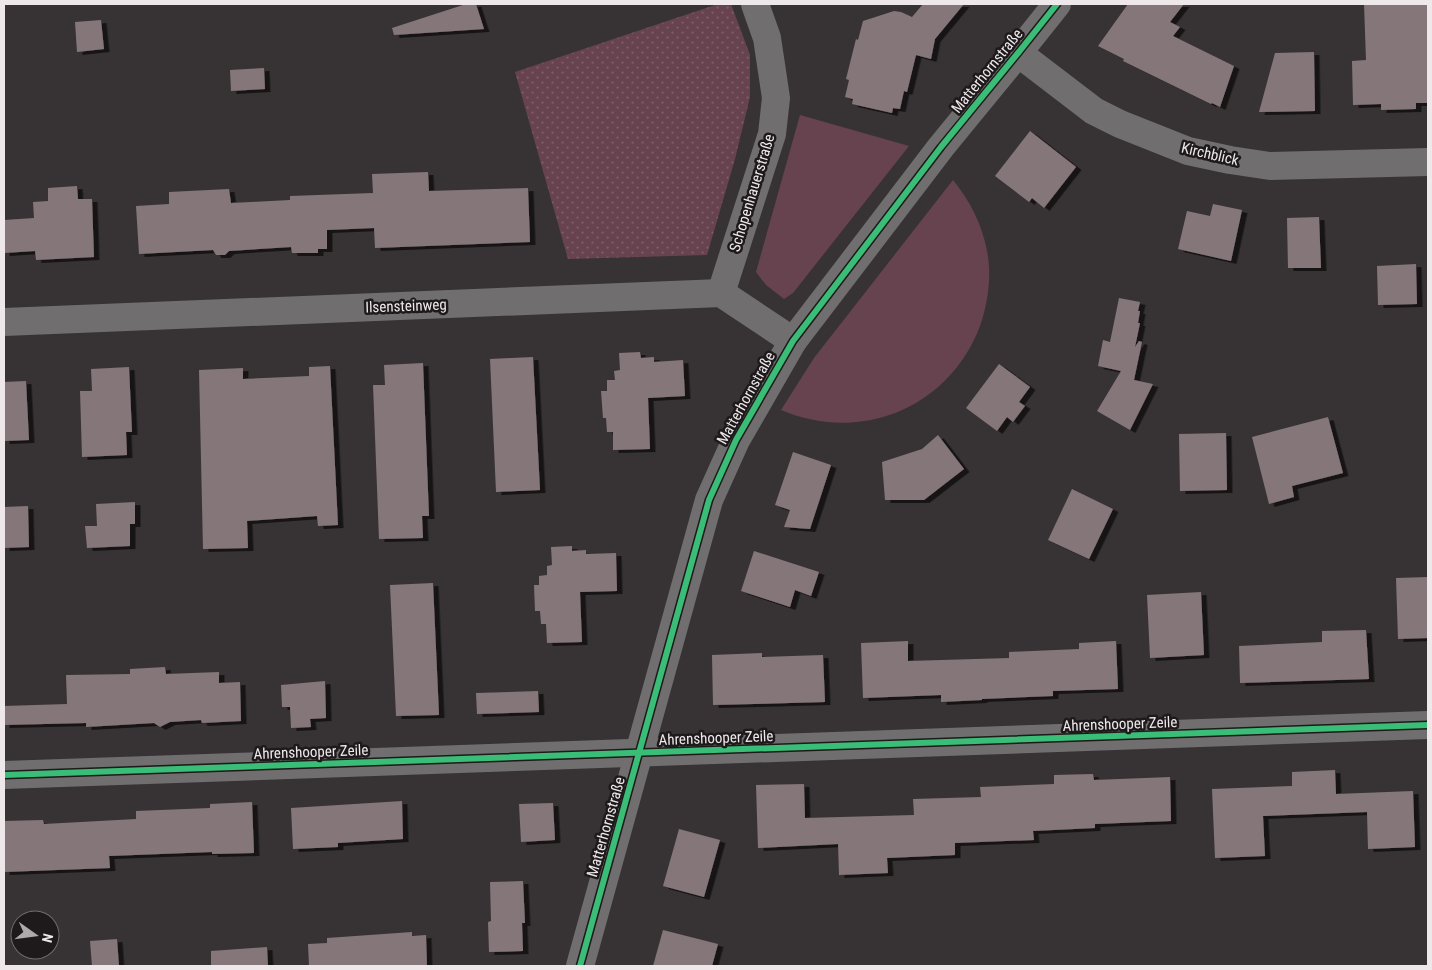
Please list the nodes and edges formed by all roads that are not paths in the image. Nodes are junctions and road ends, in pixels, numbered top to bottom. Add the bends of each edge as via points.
1 (755, 4) edge
2 (1057, 4) edge
3 (1018, 53) junction
4 (1428, 162) edge
5 (721, 293) junction
6 (4, 322) edge
7 (793, 341) junction
8 (1428, 726) edge
9 (640, 754) junction
10 (4, 775) edge
11 (580, 966) edge

1 - 5 street, Schopenhauerstraße via 767,38 776,98 772,134
2 - 3 street, Matterhornstraße
3 - 4 street, Kirchblick via 1094,111 1188,151 1270,166
3 - 7 street, Matterhornstraße via 941,147
5 - 6 street, Ilsensteinweg
5 - 7 street
7 - 9 street, Matterhornstraße via 736,440 709,500
8 - 9 street, Ahrenshooper Zeile
9 - 10 street, Ahrenshooper Zeile
9 - 11 street, Matterhornstraße

